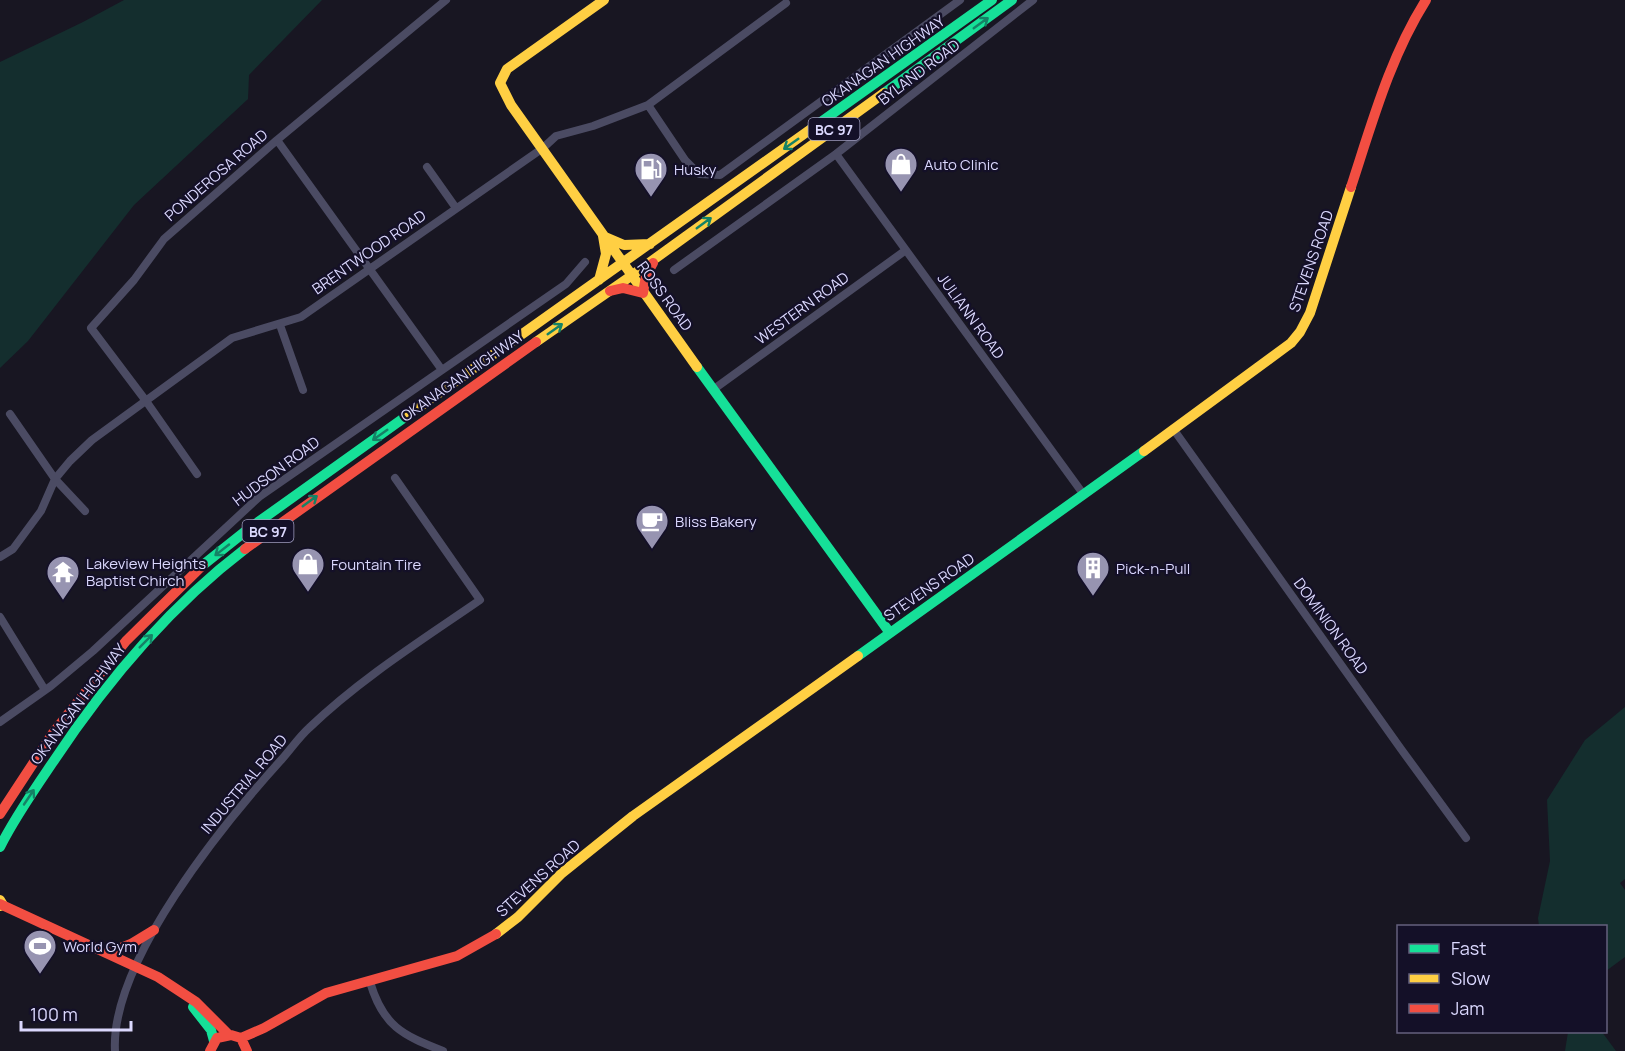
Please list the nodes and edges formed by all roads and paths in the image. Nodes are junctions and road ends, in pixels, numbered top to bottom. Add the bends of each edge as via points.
1 (446, 0) edge
2 (604, 0) edge
3 (960, 0) edge
4 (992, 0) edge
5 (1011, 0) edge
6 (1033, 0) edge
7 (1426, 0) edge
8 (786, 3) dead end
9 (648, 105) junction
10 (277, 140) junction
11 (543, 148) junction
12 (836, 153) junction
13 (427, 167) dead end
14 (456, 208) junction
15 (603, 236) junction
16 (650, 244) junction
17 (906, 250) junction
18 (656, 258) junction
19 (585, 262) dead end
20 (622, 264) junction
21 (368, 269) junction
22 (674, 270) dead end
23 (631, 276) junction
24 (599, 280) junction
25 (610, 291) junction
26 (643, 292) junction
27 (280, 325) junction
28 (442, 370) junction
29 (714, 389) junction
30 (303, 390) dead end
31 (147, 401) junction
32 (10, 414) dead end
33 (1174, 430) junction
34 (197, 474) dead end
35 (395, 478) dead end
36 (55, 479) junction
37 (1084, 495) junction
38 (85, 511) dead end
39 (0, 556) edge
40 (0, 617) edge
41 (890, 633) junction
42 (45, 690) junction
43 (0, 722) edge
44 (0, 814) edge
45 (1466, 838) dead end
46 (0, 847) edge
47 (1, 904) edge
48 (154, 930) junction
49 (108, 953) junction
50 (137, 966) junction
51 (370, 982) junction
52 (185, 994) junction
53 (228, 1034) junction
54 (245, 1046) edge
55 (211, 1048) edge
56 (115, 1051) edge
57 (443, 1051) edge

1 - 10 street, PONDEROSA ROAD
2 - 11 main road, ROSS ROAD via 507,69 500,83
3 - 9 street via 720,175 699,174
4 -> 16 main road, OKANAGAN HIGHWAY / BC 97
18 -> 5 main road, OKANAGAN HIGHWAY / BC 97
6 - 12 street, BYLAND ROAD
7 - 33 main road, STEVENS ROAD via 1383,90 1310,313 1300,332 1291,344
8 - 9 street, BRENTWOOD ROAD
9 - 11 street, BRENTWOOD ROAD via 556,136
10 - 21 street
10 - 31 street, PONDEROSA ROAD via 164,239 91,328
11 - 14 street, BRENTWOOD ROAD
11 - 15 main road, ROSS ROAD
12 - 17 street, JULIANN ROAD
12 - 22 street, BYLAND ROAD
13 - 14 street
14 - 21 street, BRENTWOOD ROAD
15 - 16 main road via 624,244
15 - 20 main road, ROSS ROAD
15 - 24 main road via 606,254
16 - 20 main road, OKANAGAN HIGHWAY / BC 97
17 - 29 street, WESTERN ROAD
17 - 37 street, JULIANN ROAD
18 - 23 main road, OKANAGAN HIGHWAY / BC 97
18 - 26 main road
19 - 28 street, HUDSON ROAD via 566,284
20 - 23 main road, ROSS ROAD
20 - 24 main road, OKANAGAN HIGHWAY / BC 97
21 - 27 street, BRENTWOOD ROAD via 301,317
21 - 28 street
23 - 25 main road, OKANAGAN HIGHWAY / BC 97
23 - 26 main road, ROSS ROAD
24 -> 44 main road, OKANAGAN HIGHWAY / BC 97 via 202,566 126,641 54,733
25 - 26 main road via 623,288
46 -> 25 main road, OKANAGAN HIGHWAY / BC 97 via 14,819 76,727 131,656 220,568
26 - 29 main road, ROSS ROAD
27 - 30 street
27 - 31 street, BRENTWOOD ROAD via 232,338
28 - 42 street, HUDSON ROAD via 259,496 93,651
29 - 41 main road, ROSS ROAD
31 - 34 street
31 - 36 street, BRENTWOOD ROAD via 92,440
32 - 36 street
33 - 37 main road, STEVENS ROAD
33 - 45 street, DOMINION ROAD
35 - 48 street, INDUSTRIAL ROAD via 480,600 369,678 308,729 212,843
36 - 38 street
36 - 39 street, BRENTWOOD ROAD via 40,511 13,549
37 - 41 main road, STEVENS ROAD
40 - 42 street
41 - 51 main road, STEVENS ROAD via 633,816 562,873 498,933 457,956
42 - 43 street, HUDSON ROAD
47 - 49 main road
48 - 49 main road
48 - 50 street, INDUSTRIAL ROAD
49 - 50 main road
50 - 52 main road
50 - 56 street, INDUSTRIAL ROAD via 119,1012
51 - 54 main road, STEVENS ROAD via 326,993 264,1028
51 - 57 street via 380,1010 389,1021
52 - 53 main road
52 - 55 main road via 211,1030
53 - 54 main road
53 - 55 main road

